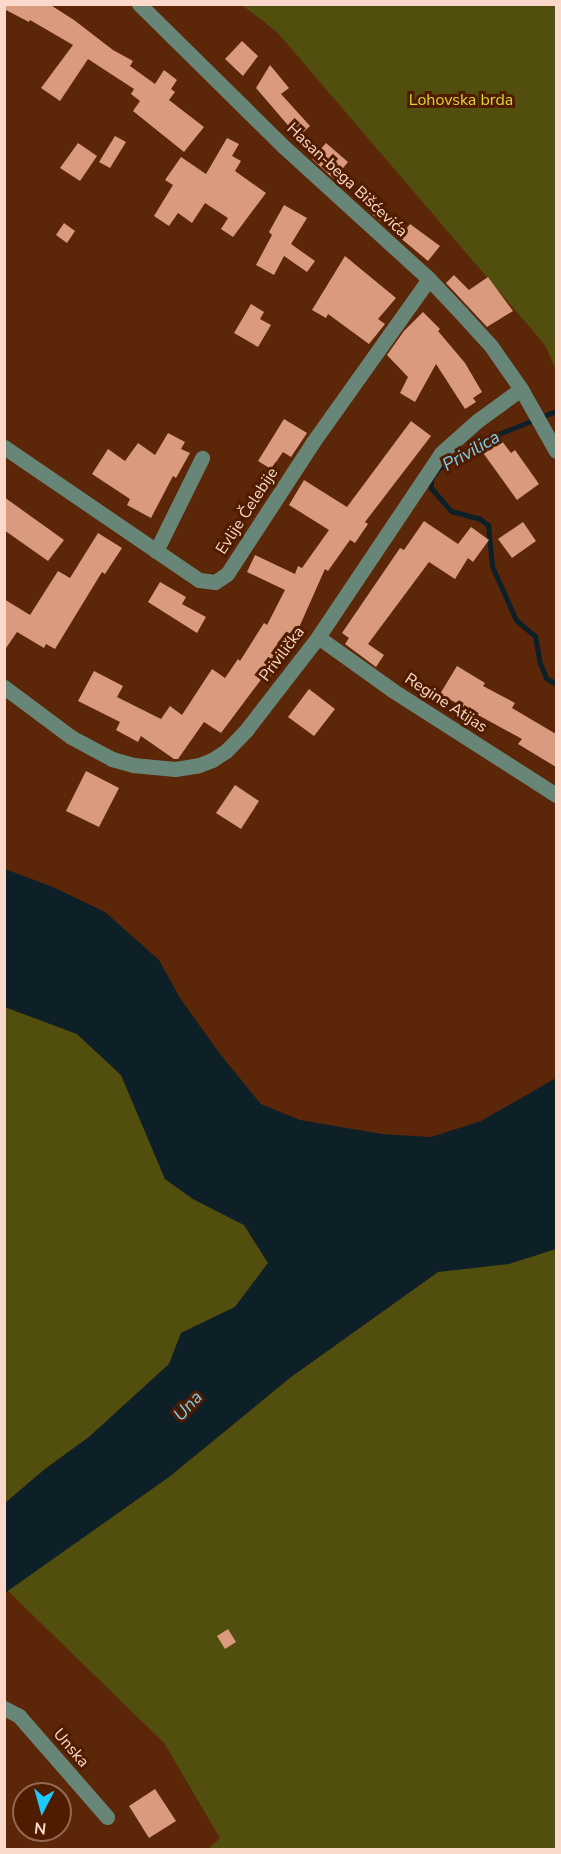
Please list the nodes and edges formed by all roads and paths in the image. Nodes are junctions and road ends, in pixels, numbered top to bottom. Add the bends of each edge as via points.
1 (140, 4) edge
2 (429, 279) junction
3 (522, 389) junction
4 (4, 447) edge
5 (556, 451) edge
6 (202, 458) dead end
7 (156, 551) junction
8 (318, 637) junction
9 (4, 687) edge
10 (556, 795) edge
11 (4, 1708) edge
12 (107, 1817) dead end

1 - 2 street, Hasan-bega Bišćevića via 284,147
2 - 3 street, Hasan-bega Bišćevića via 491,346
2 - 7 street, Evlije Čelebije via 313,442 227,574 215,582 199,579
3 - 5 street, Hasan-bega Bišćevića
3 - 8 street, Privilička via 441,453
4 - 7 street, Evlije Čelebije
6 - 7 street
8 - 9 street, Privilička via 247,729 226,751 199,765 154,768 112,759 71,737
8 - 10 street, Regine Atijas via 392,690
11 - 12 street, Unska via 19,1716

